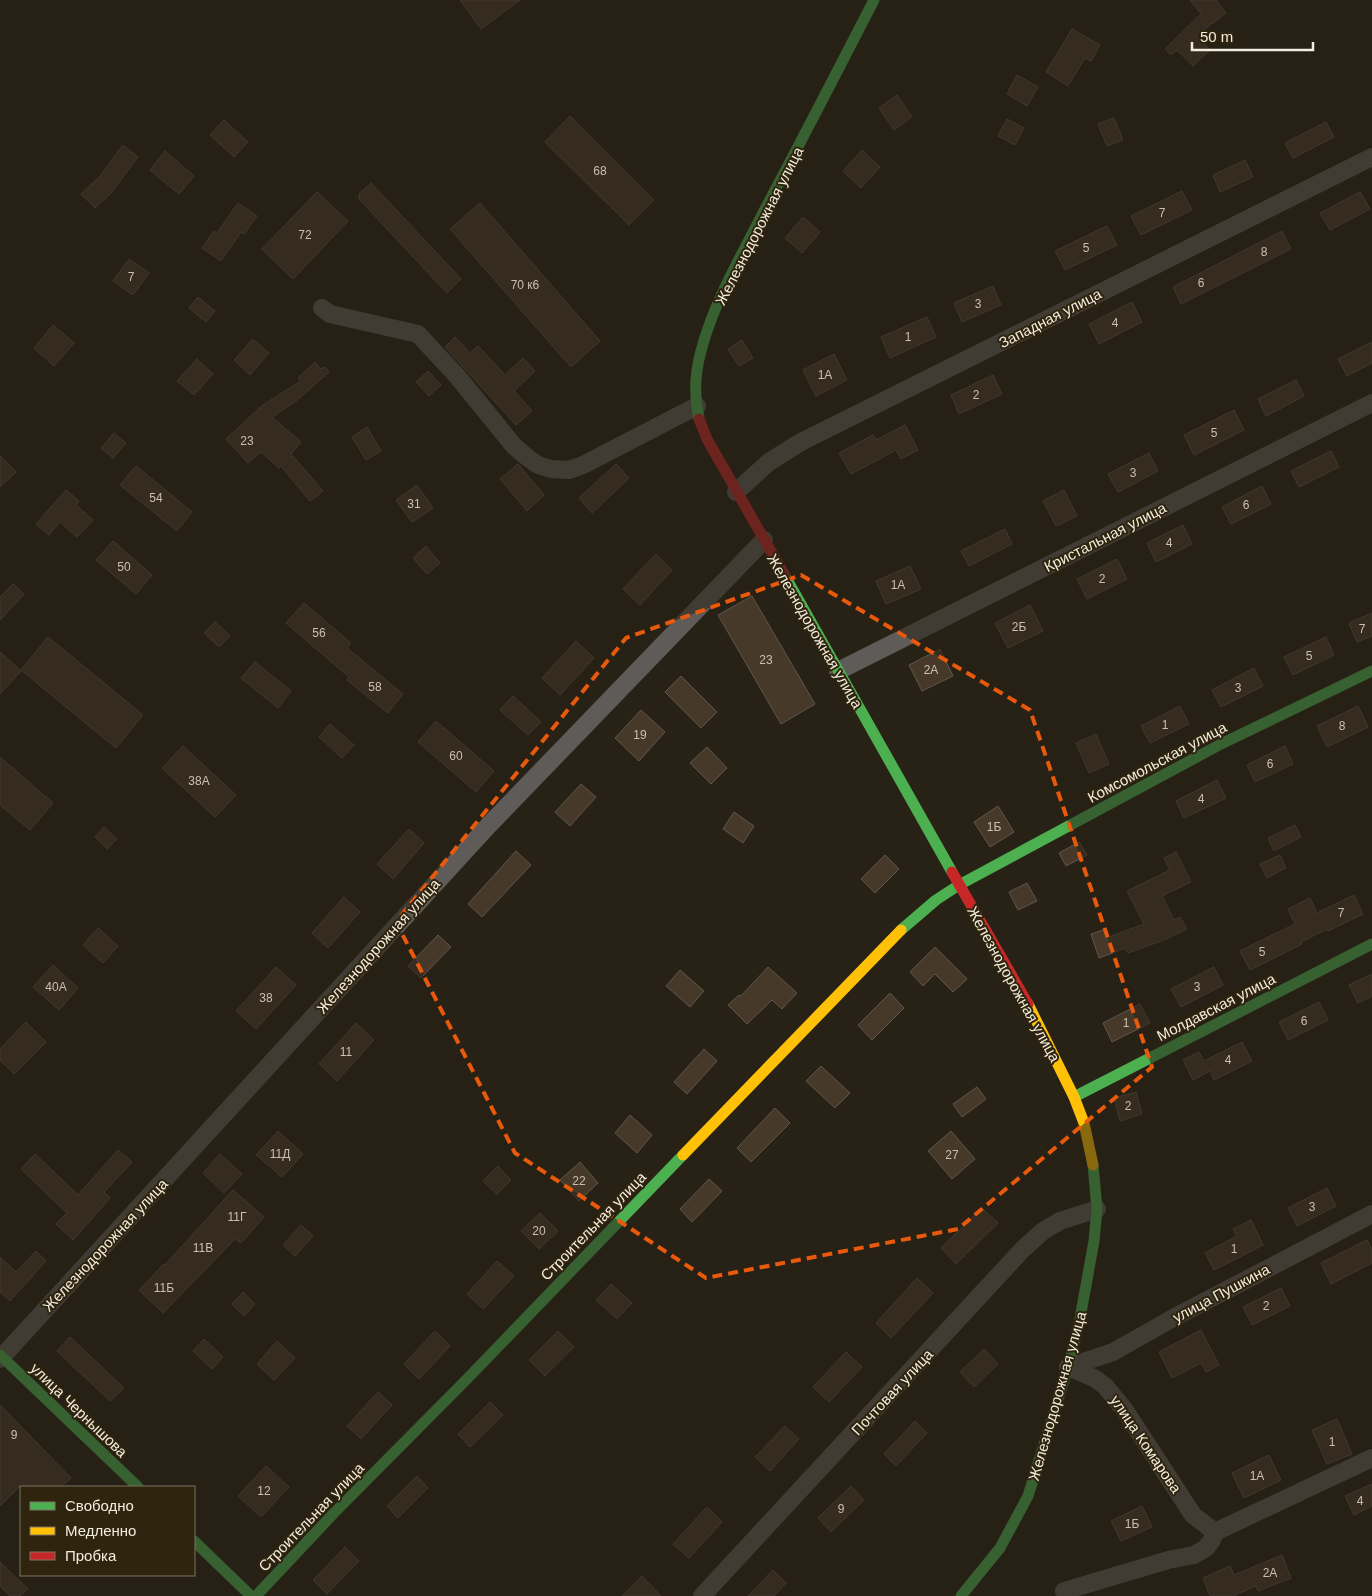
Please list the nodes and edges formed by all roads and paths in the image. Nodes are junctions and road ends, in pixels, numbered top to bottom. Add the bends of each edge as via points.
1 (874, 0) edge
2 (1372, 158) edge
3 (322, 308) dead end
4 (1372, 403) edge
5 (697, 406) junction
6 (736, 492) junction
7 (764, 540) junction
8 (838, 671) junction
9 (1372, 671) edge
10 (959, 885) junction
11 (1372, 944) edge
12 (1074, 1097) junction
13 (1097, 1209) junction
14 (1372, 1214) edge
15 (1, 1357) edge
16 (1068, 1367) junction
17 (1372, 1458) edge
18 (137, 1486) edge
19 (1215, 1532) junction
20 (195, 1542) edge
21 (1064, 1592) dead end
22 (251, 1596) edge
23 (256, 1596) edge
24 (702, 1596) edge
25 (961, 1596) edge

1 - 5 street, Железнодорожная улица via 712,320 698,360
2 - 6 street, Западная улица via 801,442 769,462
3 - 5 street via 330,314 418,334 514,446 538,465 551,469 569,470 583,465
4 - 8 street, Кристальная улица
5 - 6 street, Железнодорожная улица via 707,439
6 - 7 street, Железнодорожная улица
7 - 8 street, Железнодорожная улица
7 - 15 street, Железнодорожная улица via 488,826
8 - 10 street, Железнодорожная улица
9 - 10 street, Комсомольская улица via 1221,744
10 - 12 street, Железнодорожная улица via 1037,1020
10 - 23 street, Строительная улица via 898,933
11 - 12 street, Молдавская улица
12 - 13 street, Железнодорожная улица via 1090,1147
13 - 16 street, Железнодорожная улица via 1087,1284
13 - 24 street, Почтовая улица via 1060,1221 1043,1231 1023,1250
14 - 16 street, улица Пушкина via 1175,1316 1113,1352
15 - 18 street, улица Чернышова
16 - 19 street, улица Комарова via 1106,1386 1193,1514
16 - 25 street, Железнодорожная улица via 1028,1496 1000,1548
17 - 19 street
19 - 21 street via 1206,1548 1194,1555
20 - 22 street

